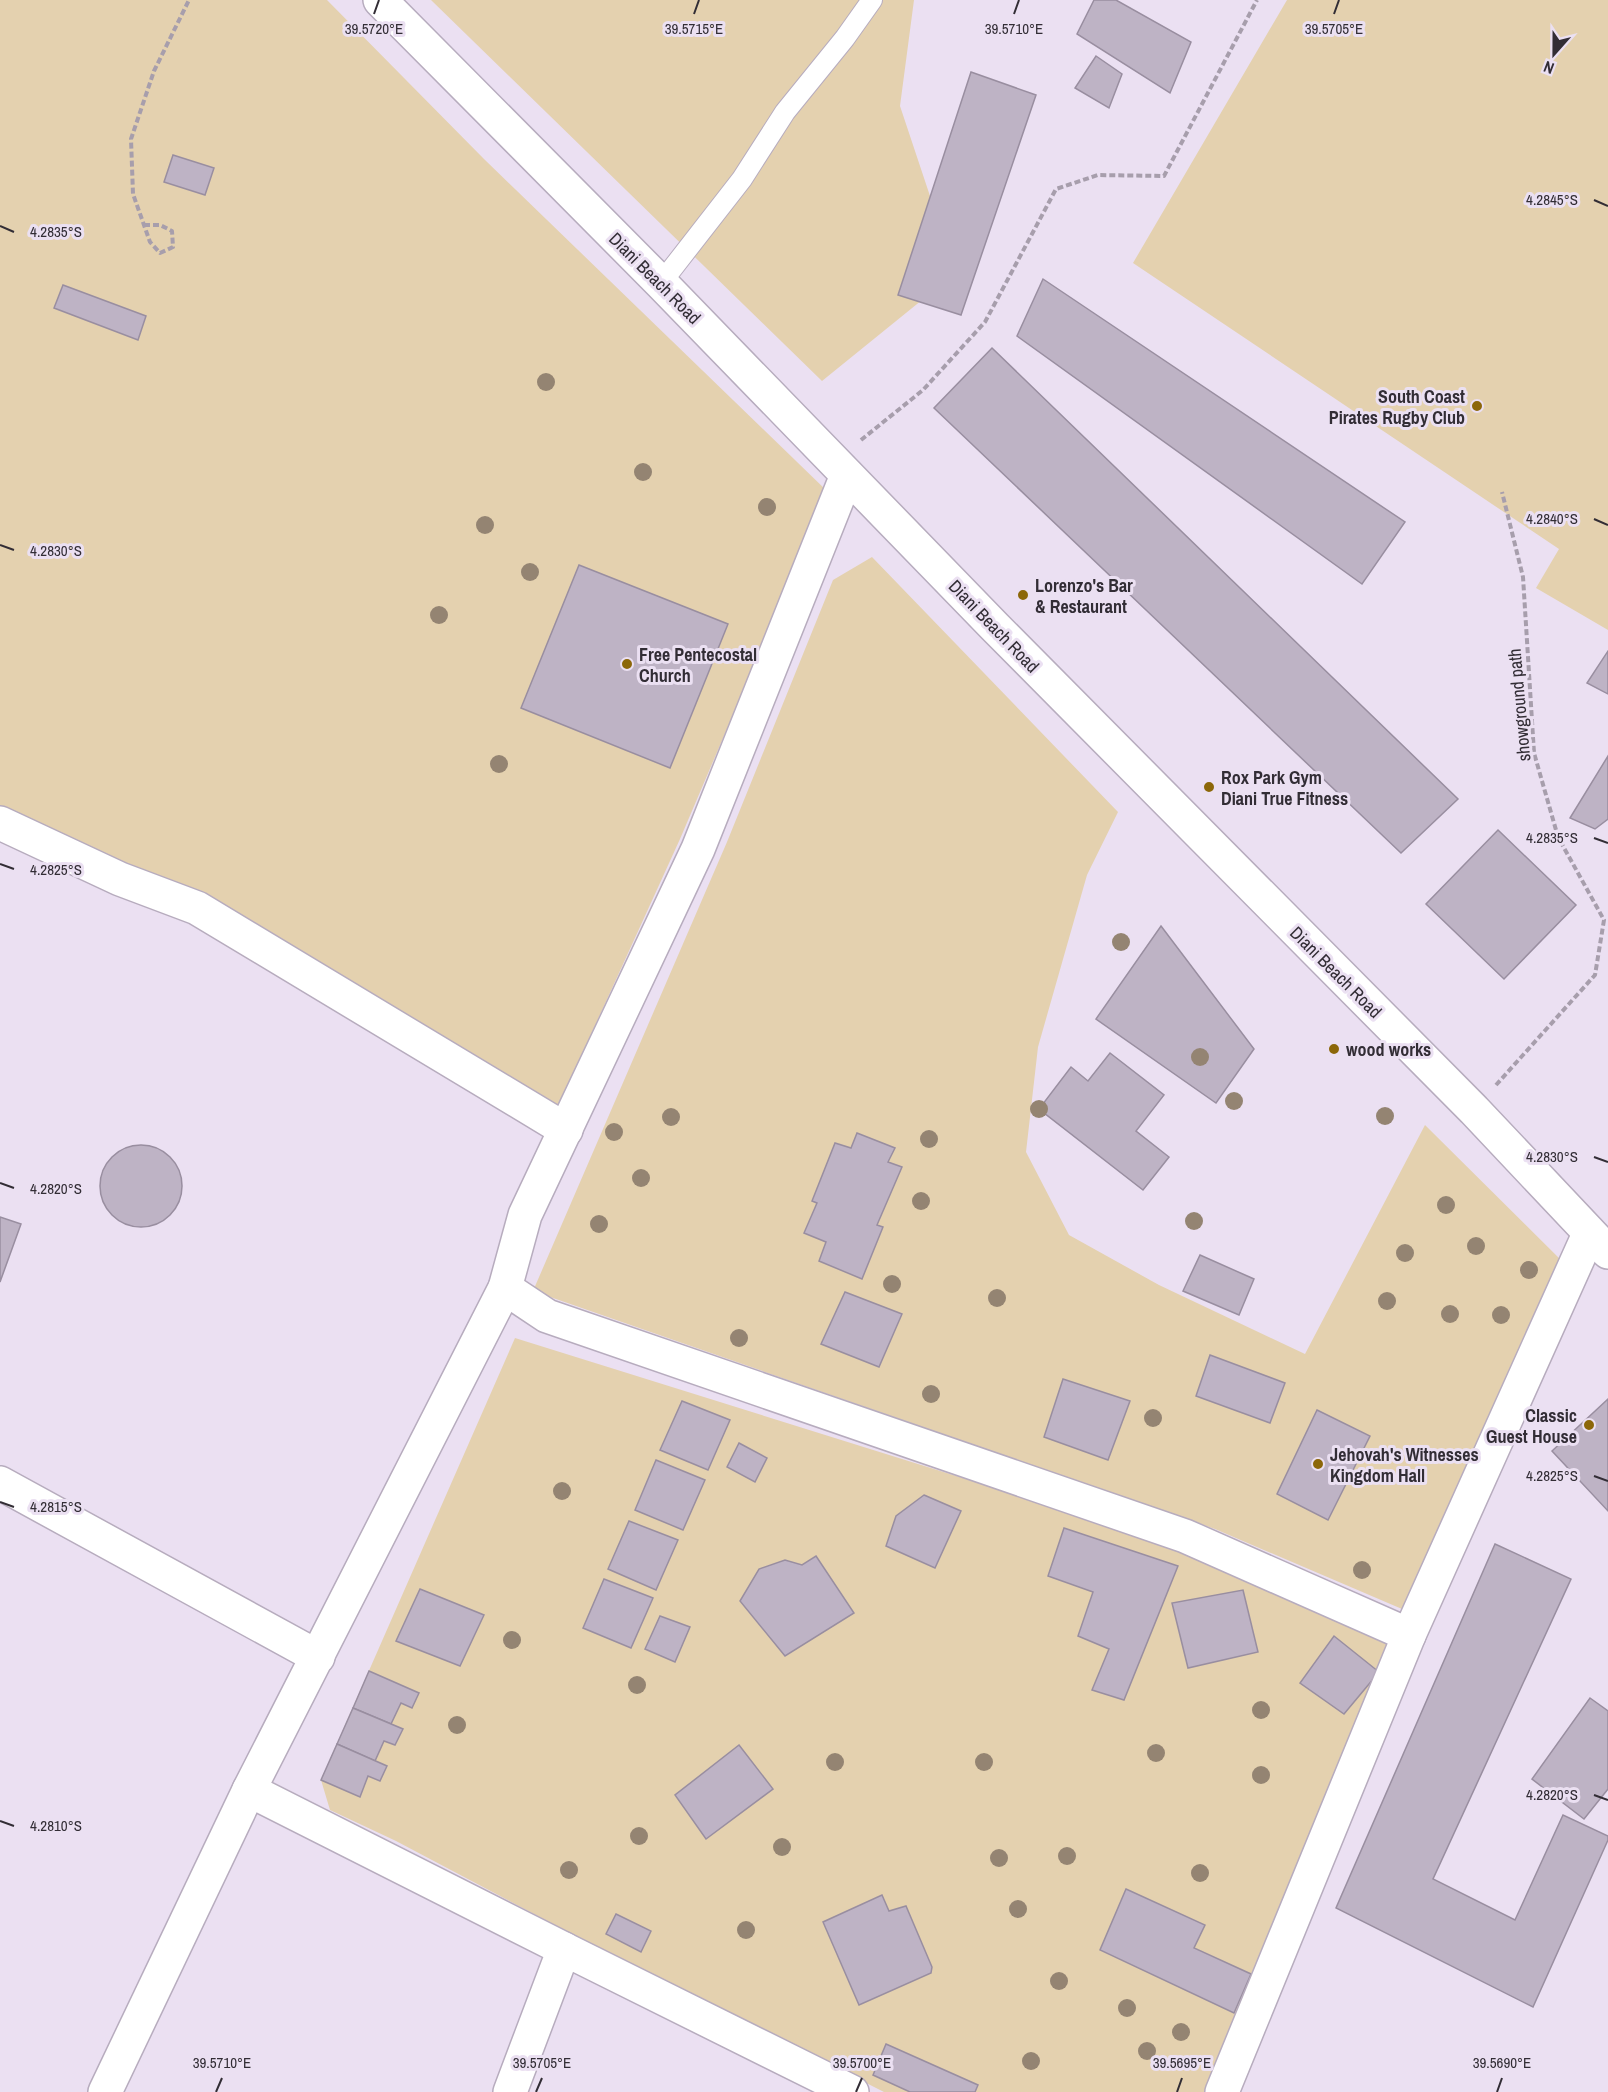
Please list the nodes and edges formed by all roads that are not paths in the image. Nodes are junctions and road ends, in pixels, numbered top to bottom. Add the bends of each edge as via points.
1 (380, 0) edge
2 (872, 0) edge
3 (661, 283) junction
4 (841, 468) junction
5 (0, 823) edge
6 (566, 1130) junction
7 (1599, 1243) edge
8 (505, 1288) junction
9 (0, 1483) edge
10 (1409, 1635) junction
11 (318, 1657) junction
12 (249, 1790) junction
13 (564, 1948) junction
14 (105, 2092) edge
15 (510, 2092) edge
16 (852, 2092) edge
17 (1222, 2092) edge

1 - 3 street, Diani Beach Road
2 - 3 lane
3 - 4 street, Diani Beach Road
4 - 6 street via 698,849
4 - 7 street, Diani Beach Road via 1474,1110
5 - 6 street via 120,879 197,908
6 - 8 street via 525,1215
7 - 10 street
8 - 10 street via 547,1316 1185,1536
8 - 11 street
9 - 11 street
10 - 17 street
11 - 12 street
12 - 13 street
12 - 14 street
13 - 15 street
13 - 16 street

